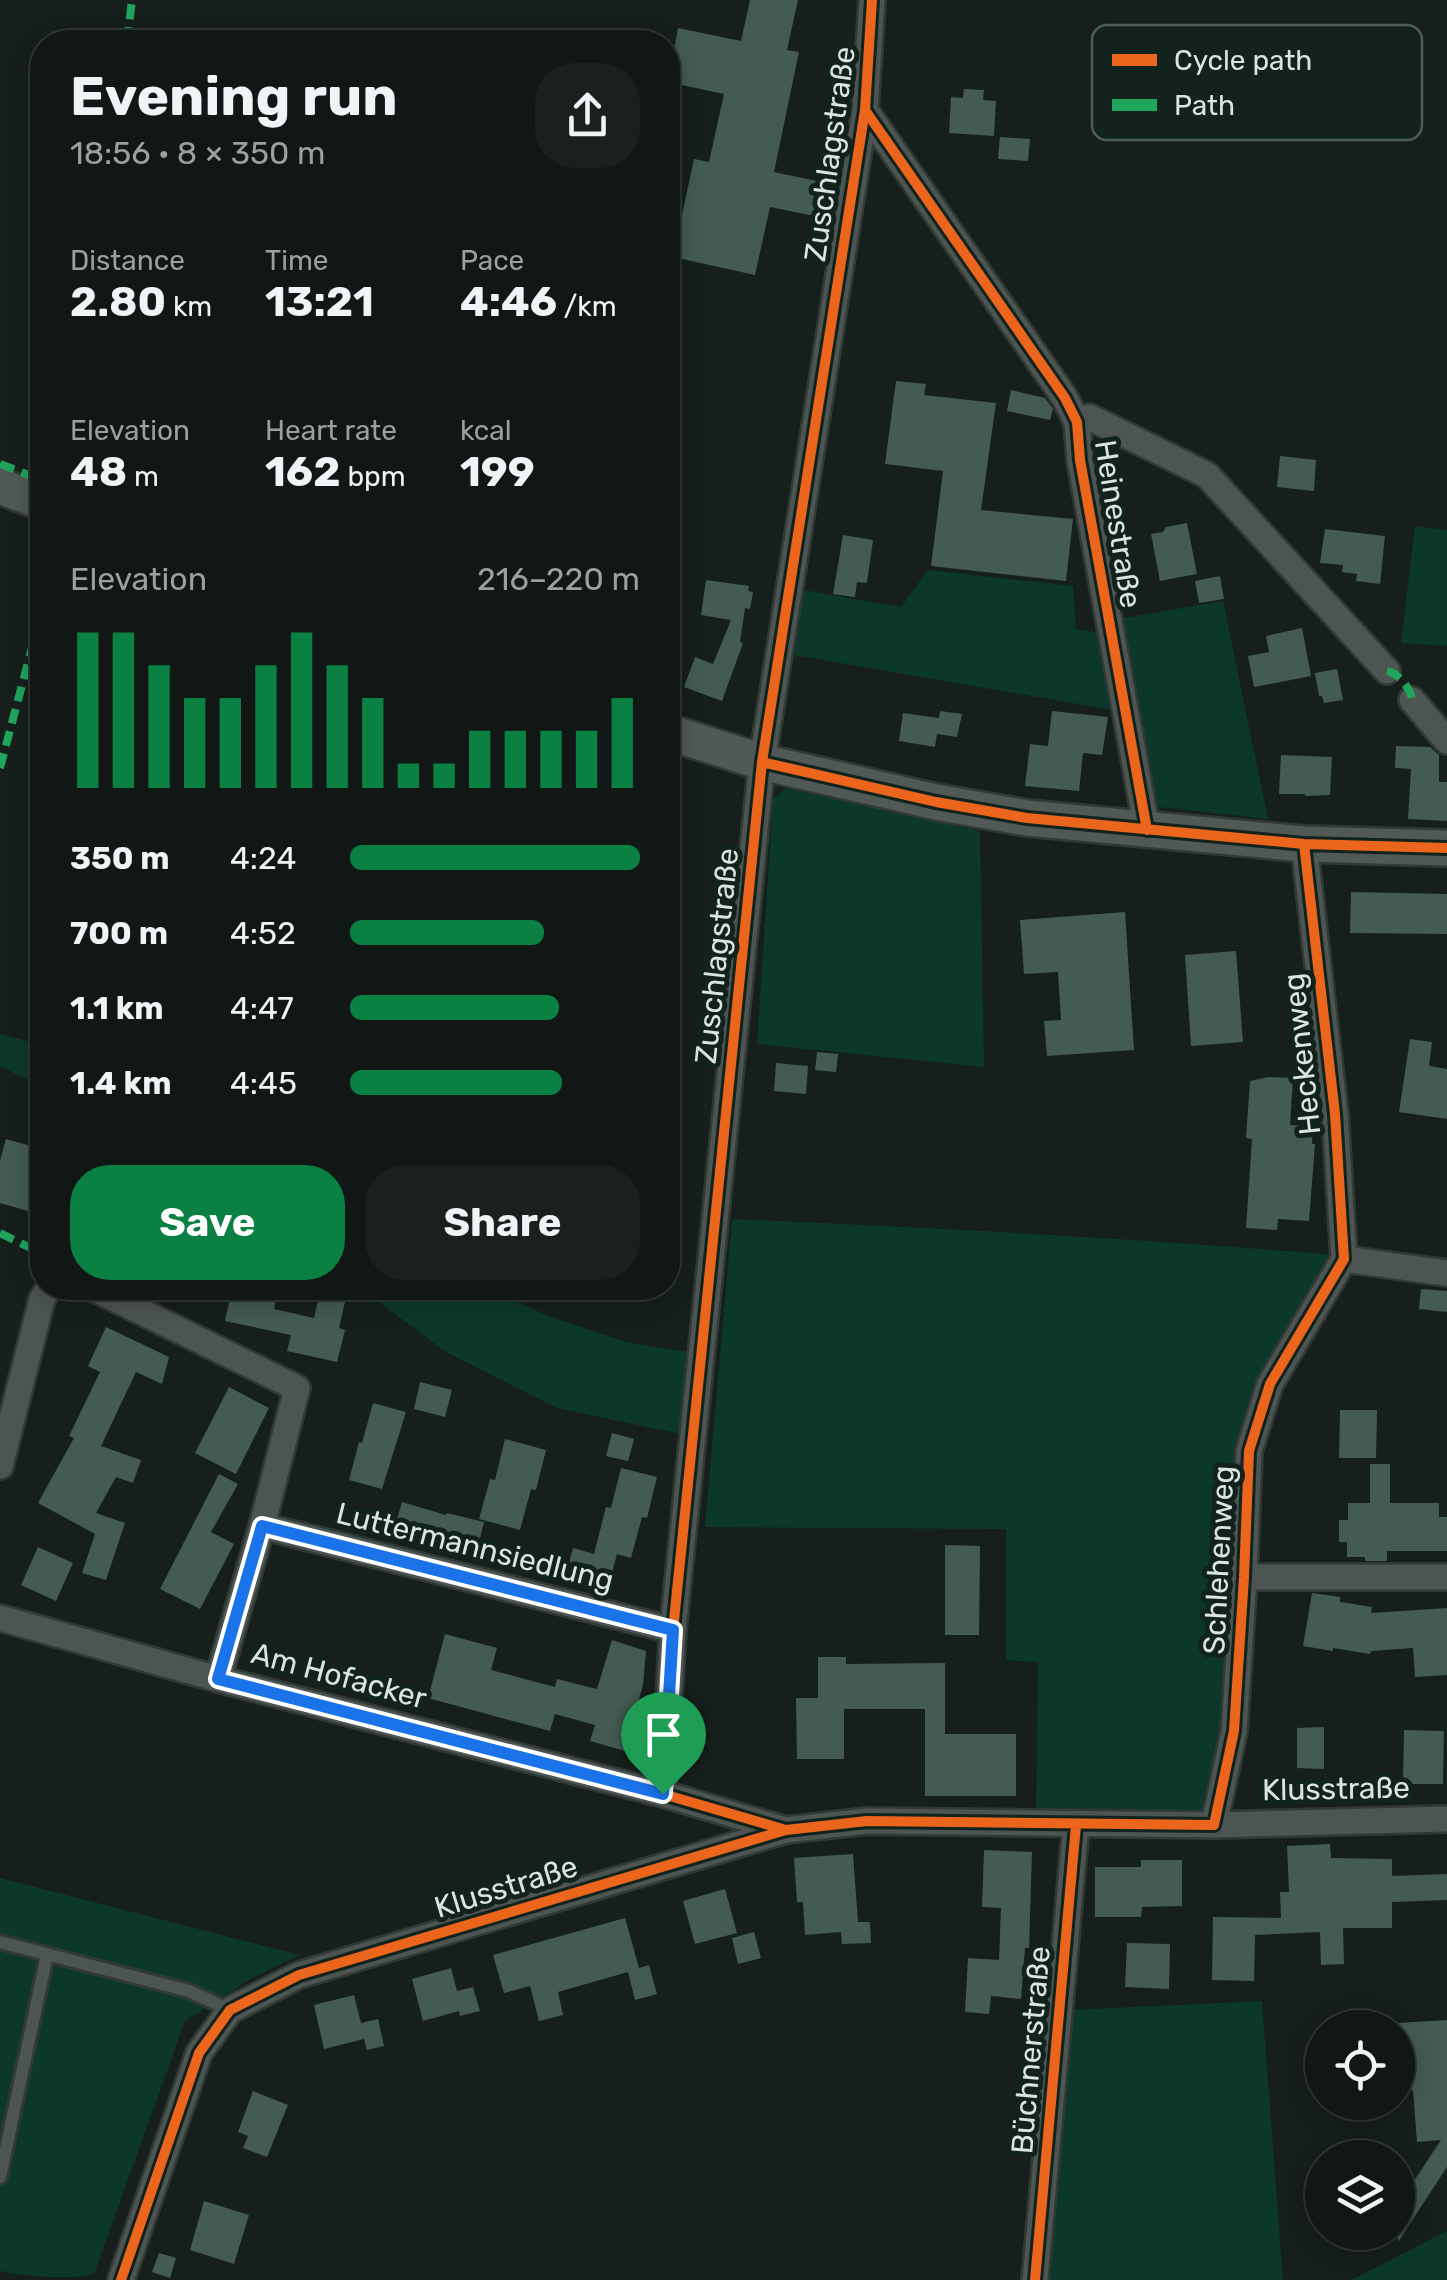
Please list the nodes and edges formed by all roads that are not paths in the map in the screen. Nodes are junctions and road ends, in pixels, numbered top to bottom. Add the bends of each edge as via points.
1 (872, 0) edge
2 (864, 110) junction
3 (1077, 422) junction
4 (0, 486) edge
5 (30, 497) edge
6 (1387, 670) dead end
7 (1412, 700) dead end
8 (680, 736) edge
9 (1447, 741) edge
10 (762, 762) junction
11 (1146, 830) junction
12 (1304, 844) junction
13 (1447, 848) edge
14 (1344, 1259) junction
15 (1447, 1273) edge
16 (42, 1300) edge
17 (118, 1300) edge
18 (0, 1466) edge
19 (262, 1526) junction
20 (1244, 1577) junction
21 (1447, 1577) edge
22 (0, 1618) edge
23 (673, 1630) junction
24 (218, 1679) junction
25 (663, 1794) junction
26 (1447, 1819) edge
27 (1076, 1825) junction
28 (1214, 1825) junction
29 (786, 1830) junction
30 (0, 1942) edge
31 (47, 1955) junction
32 (230, 2010) junction
33 (0, 2177) edge
34 (121, 2280) edge
35 (1035, 2280) edge

1 - 2 street, Zuschlagstraße
2 - 3 street, Heinestraße
2 - 10 street, Zuschlagstraße
3 - 6 street, Heinestraße via 1089,417 1207,475
3 - 11 street, Heinestraße
4 - 5 street
7 - 9 street
8 - 10 street
10 - 11 street via 936,802
10 - 23 street, Zuschlagstraße
11 - 12 street
12 - 13 street
12 - 14 street, Heckenweg
14 - 15 street
14 - 20 street, Schlehenweg via 1270,1384 1254,1434
16 - 18 street
17 - 19 street via 298,1388
19 - 23 street, Luttermannsiedlung
19 - 24 street
20 - 21 street
20 - 28 street, Schlehenweg via 1234,1731
22 - 24 street, Am Hofacker
23 - 25 street, Zuschlagstraße
24 - 25 street, Am Hofacker
25 - 29 street
26 - 28 street, Klusstraße
27 - 28 street, Klusstraße
27 - 29 street, Klusstraße via 867,1821
27 - 35 street, Büchnerstraße
29 - 32 street, Klusstraße via 299,1975
30 - 31 lane
31 - 32 lane via 189,1991
31 - 33 lane
32 - 34 street, Klusstraße via 200,2053

